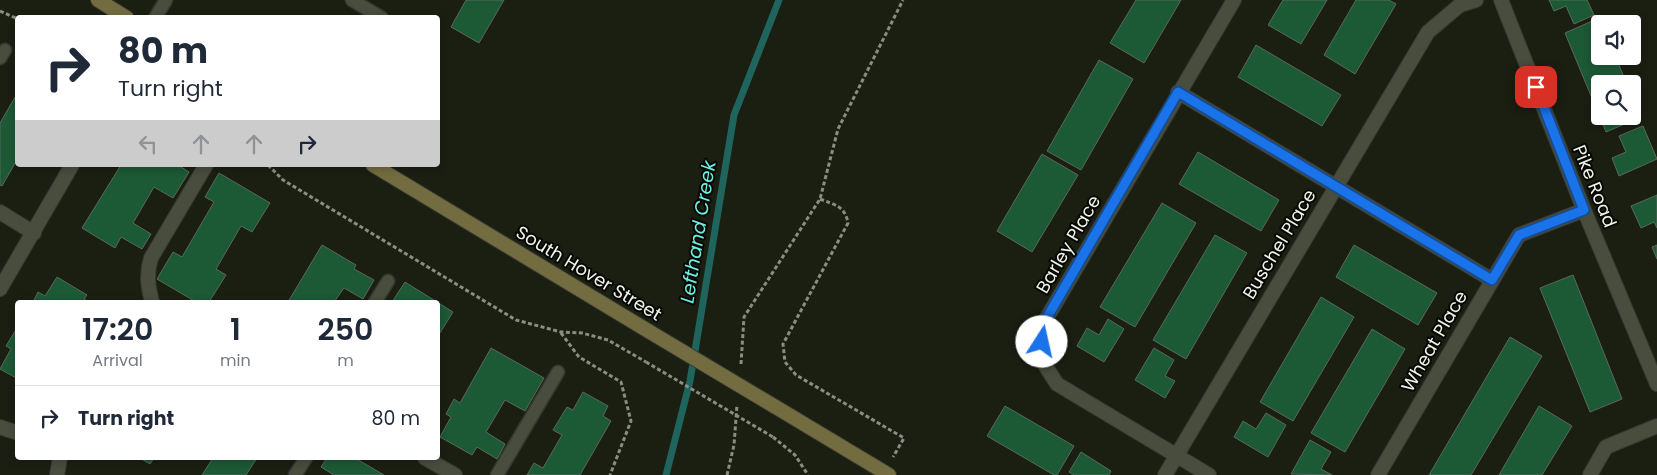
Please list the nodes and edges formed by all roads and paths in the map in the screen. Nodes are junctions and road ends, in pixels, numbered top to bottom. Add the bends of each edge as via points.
1 (98, 0) edge
2 (166, 0) edge
3 (352, 0) edge
4 (903, 0) edge
5 (1234, 0) edge
6 (1476, 0) edge
7 (1501, 0) edge
8 (0, 11) edge
9 (122, 15) edge
10 (158, 15) edge
11 (377, 15) edge
12 (15, 18) edge
13 (1178, 92) junction
14 (71, 167) edge
15 (205, 167) edge
16 (270, 167) edge
17 (391, 170) edge
18 (1335, 187) junction
19 (820, 199) junction
20 (1584, 210) junction
21 (0, 212) edge
22 (34, 233) junction
23 (388, 280) dead end
24 (1492, 280) junction
25 (0, 289) edge
26 (152, 300) edge
27 (376, 300) edge
28 (561, 332) junction
29 (740, 366) dead end
30 (558, 372) dead end
31 (1657, 384) edge
32 (738, 396) dead end
33 (1657, 426) edge
34 (0, 427) edge
35 (15, 432) edge
36 (1175, 456) junction
37 (60, 460) edge
38 (305, 460) edge
39 (429, 460) edge
40 (887, 474) edge
41 (57, 475) edge
42 (295, 475) edge
43 (455, 475) edge
44 (497, 475) edge
45 (610, 475) edge
46 (726, 475) edge
47 (808, 475) edge
48 (1165, 475) edge
49 (1209, 475) edge
50 (1378, 475) edge
51 (1590, 475) edge

1 - 9 main road
2 - 10 lane
3 - 11 lane
4 - 19 path via 838,129
5 - 13 street, Barley Place
6 - 18 street, Buschel Place via 1460,5 1428,32
7 - 20 street, Pike Road
8 - 12 path
13 - 18 street
13 - 36 street, Barley Place via 1042,326 1041,359 1057,384
14 - 22 street
15 - 26 street via 151,258 147,271
16 - 28 path via 283,180 516,320
17 - 40 main road, South Hover Street, bridge via 650,332
18 - 24 street
18 - 36 street, Buschel Place
19 - 29 path via 744,317
19 - 40 path via 840,207 848,223 783,344 785,362 796,375 904,438
20 - 24 street, Wheat Place via 1519,235
20 - 31 street, Pike Road
21 - 22 street
22 - 25 street
23 - 27 lane
24 - 50 street, Wheat Place
28 - 45 path via 579,357 621,382 631,422
28 - 47 path, bridge via 582,333 608,340 773,437 795,456
30 - 44 lane
32 - 46 path via 734,445
33 - 51 street via 1606,447
34 - 35 street
36 - 48 street, Buschel Place
36 - 49 street, Barley Place
37 - 41 street
38 - 42 lane
39 - 43 street

